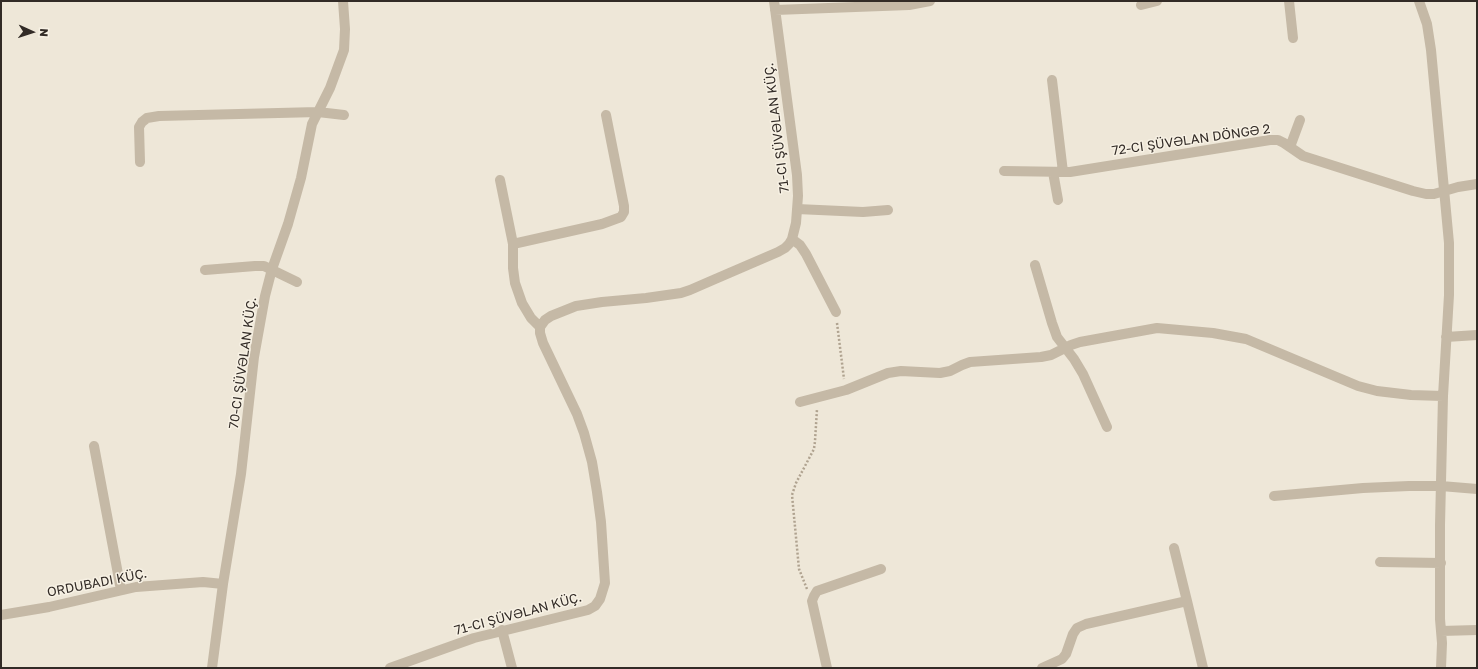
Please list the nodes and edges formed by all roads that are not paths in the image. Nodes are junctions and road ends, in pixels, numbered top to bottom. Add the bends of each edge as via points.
1 (343, 1) edge
2 (930, 1) edge
3 (1157, 1) edge
4 (1289, 1) edge
5 (1419, 1) edge
6 (840, 4) edge
7 (1142, 5) dead end
8 (774, 6) edge
9 (1293, 38) dead end
10 (1052, 80) dead end
11 (318, 112) junction
12 (344, 115) dead end
13 (606, 115) dead end
14 (1300, 120) dead end
15 (1290, 147) junction
16 (140, 162) dead end
17 (1004, 171) dead end
18 (1058, 172) junction
19 (500, 180) dead end
20 (1477, 184) edge
21 (1444, 192) junction
22 (1058, 200) dead end
23 (797, 208) junction
24 (888, 210) dead end
25 (792, 239) junction
26 (513, 244) junction
27 (1035, 265) dead end
28 (272, 269) junction
29 (205, 270) dead end
30 (298, 282) dead end
31 (836, 312) road end
32 (540, 327) junction
33 (1477, 336) edge
34 (1446, 337) junction
35 (1065, 347) junction
36 (1443, 396) junction
37 (800, 402) dead end
38 (1107, 427) dead end
39 (94, 446) dead end
40 (1441, 486) junction
41 (1477, 489) edge
42 (1274, 496) dead end
43 (1174, 548) dead end
44 (1380, 562) dead end
45 (1440, 564) junction
46 (882, 569) dead end
47 (223, 584) junction
48 (121, 590) junction
49 (1186, 601) junction
50 (1, 615) edge
51 (502, 630) junction
52 (1477, 630) edge
53 (1441, 631) junction
54 (212, 668) edge
55 (390, 668) edge
56 (512, 668) edge
57 (826, 668) edge
58 (1042, 668) edge
59 (1203, 668) edge
60 (1441, 668) edge

1 - 11 street, 70-CI ŞÜVƏLAN KÜÇ. via 344,50
2 - 6 street via 909,5
3 - 7 street
4 - 9 street
5 - 21 street via 1427,24 1431,50
6 - 8 street
8 - 23 street, 71-CI ŞÜVƏLAN KÜÇ. via 797,175
10 - 18 street
11 - 12 street
11 - 16 street via 146,118 139,127
11 - 28 street, 70-CI ŞÜVƏLAN KÜÇ. via 312,124 288,224
13 - 26 street via 624,206 621,217 602,224
14 - 15 street
15 - 18 street, 72-CI ŞÜVƏLAN DÖNGƏ 2 via 1278,140 1270,140
15 - 21 street, 72-CI ŞÜVƏLAN DÖNGƏ 2 via 1303,156 1413,191 1426,194
17 - 18 street, 72-CI ŞÜVƏLAN DÖNGƏ 2
18 - 22 street
19 - 26 street
20 - 21 street, 72-CI ŞÜVƏLAN DÖNGƏ 2 via 1452,188
21 - 34 street via 1449,244
23 - 24 street via 863,212
23 - 25 street, 71-CI ŞÜVƏLAN KÜÇ.
25 - 31 street via 806,254
25 - 32 street via 778,252 690,290 576,306 551,316
26 - 32 street via 515,283 522,303
27 - 35 street via 1057,337
28 - 29 street via 254,266
28 - 30 street
28 - 47 street, 70-CI ŞÜVƏLAN KÜÇ. via 254,357 241,474
32 - 51 street, 71-CI ŞÜVƏLAN KÜÇ. via 543,343 577,414 592,462 601,522 605,583 600,599 588,610
33 - 34 street
34 - 36 street
35 - 36 street via 1157,328 1213,333 1246,339 1358,386 1411,395
35 - 37 street via 1051,355 970,362 940,373 888,373 846,390
35 - 38 street via 1083,374
36 - 40 street
39 - 48 street
40 - 41 street
40 - 42 street via 1363,488
40 - 45 street
43 - 49 street
44 - 45 street
45 - 53 street
46 - 57 street via 817,591 814,596 812,601
47 - 48 street, ORDUBADI KÜÇ. via 194,582
47 - 54 street, 70-CI ŞÜVƏLAN KÜÇ.
48 - 50 street, ORDUBADI KÜÇ.
49 - 58 street via 1077,628 1062,659
49 - 59 street
51 - 55 street, 71-CI ŞÜVƏLAN KÜÇ.
51 - 56 street
52 - 53 street
53 - 60 street

